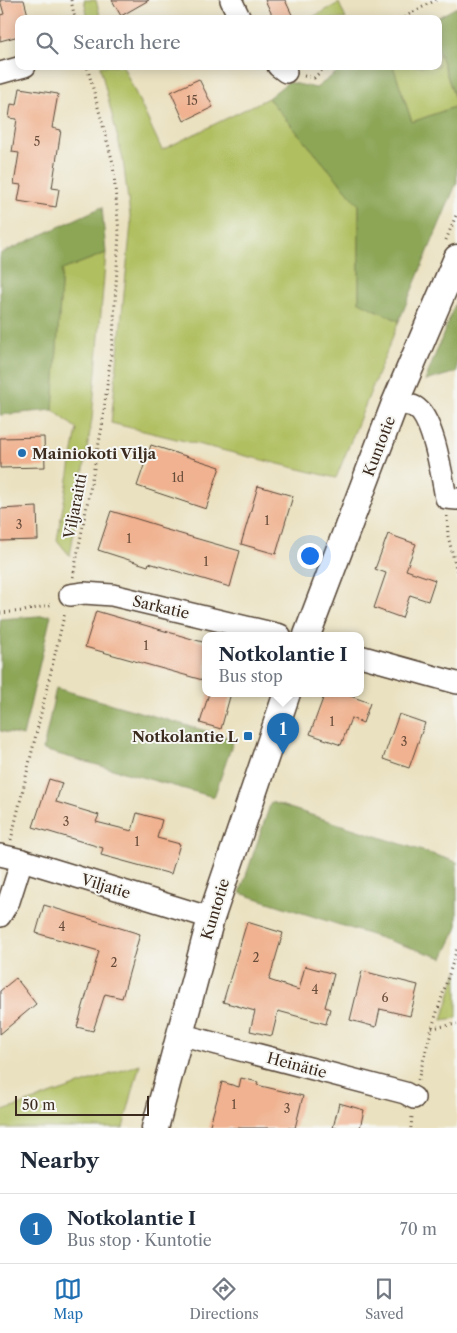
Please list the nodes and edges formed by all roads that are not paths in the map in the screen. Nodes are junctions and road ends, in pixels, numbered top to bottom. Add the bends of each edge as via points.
1 (231, 0) edge
2 (238, 15) edge
3 (15, 69) edge
4 (0, 73) edge
5 (457, 258) edge
6 (395, 403) junction
7 (452, 499) edge
8 (70, 595) road end
9 (267, 632) edge
10 (307, 632) edge
11 (364, 657) edge
12 (457, 683) edge
13 (286, 697) edge
14 (10, 858) edge
15 (0, 916) edge
16 (211, 918) junction
17 (179, 1034) junction
18 (414, 1098) road end
19 (155, 1128) edge

1 - 2 street
3 - 4 street
5 - 6 street, Kuntotie
6 - 7 street via 415,407 427,420
6 - 10 street, Kuntotie
8 - 9 street, Sarkatie via 112,595
11 - 12 street
13 - 16 street, Kuntotie
14 - 15 street via 9,901
14 - 16 street, Viljatie
16 - 17 street, Kuntotie
17 - 18 street, Heinätie
17 - 19 street, Kuntotie

